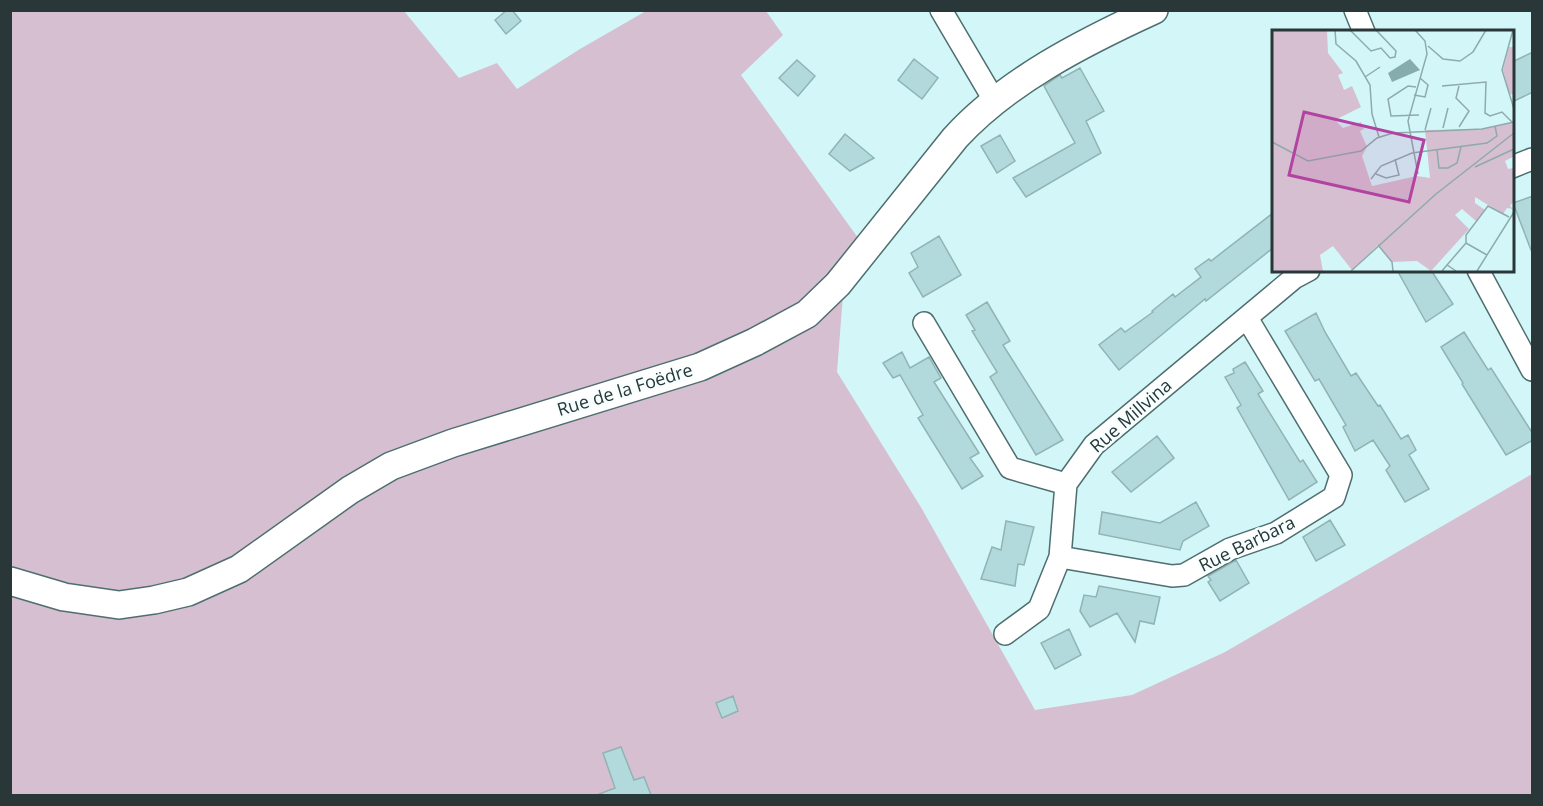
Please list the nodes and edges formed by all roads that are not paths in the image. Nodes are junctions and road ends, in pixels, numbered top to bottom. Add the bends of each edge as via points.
1 (940, 10) edge
2 (1154, 10) edge
3 (1354, 10) edge
4 (1363, 30) edge
5 (994, 100) junction
6 (1533, 159) edge
7 (1513, 167) edge
8 (1305, 272) edge
9 (1479, 272) edge
10 (1247, 318) junction
11 (924, 323) dead end
12 (1529, 356) edge
13 (1066, 484) junction
14 (1060, 557) junction
15 (10, 582) edge
16 (1005, 634) dead end

1 - 5 street
2 - 5 street, Rue de la Foëdre
3 - 4 street
5 - 15 street, Rue de la Foëdre via 954,138 838,284 807,314 755,342 700,367 391,466 350,490 239,569 188,592 119,605 64,597
6 - 7 street
8 - 10 street, Rue Millvina
9 - 12 street
10 - 13 street, Rue Millvina via 1094,445
10 - 14 street, Rue Barbara via 1341,475 1334,497 1276,533 1230,549 1184,575
11 - 13 street via 1011,468
13 - 14 street
14 - 16 street via 1039,609

